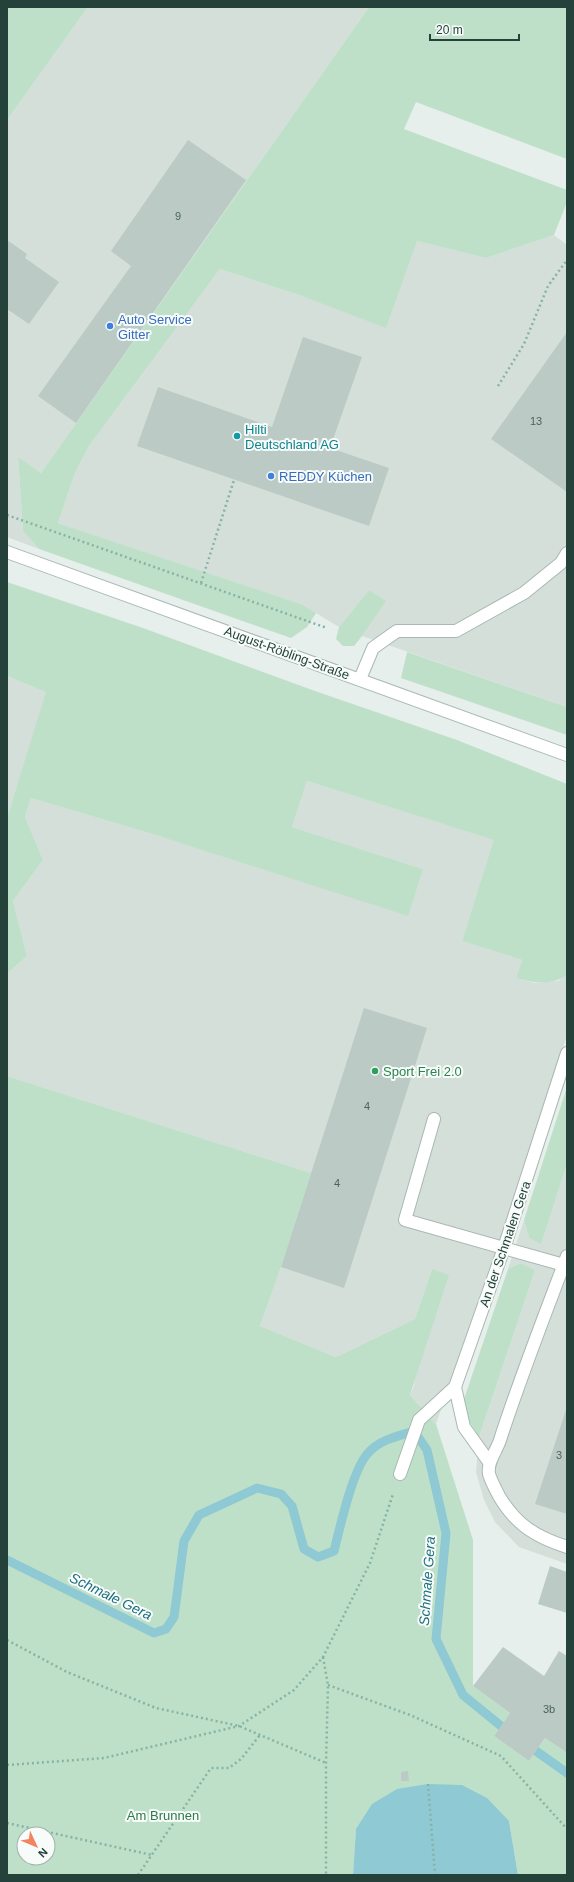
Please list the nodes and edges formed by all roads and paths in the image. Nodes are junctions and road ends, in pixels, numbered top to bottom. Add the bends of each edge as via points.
1 (567, 260) edge
2 (498, 386) dead end
3 (234, 480) dead end
4 (7, 515) edge
5 (7, 552) edge
6 (567, 553) edge
7 (201, 583) junction
8 (327, 628) dead end
9 (360, 679) junction
10 (567, 755) edge
11 (567, 1053) edge
12 (434, 1119) dead end
13 (504, 1248) junction
14 (565, 1260) edge
15 (455, 1387) junction
16 (489, 1462) junction
17 (402, 1468) joint
18 (567, 1547) edge
19 (7, 1640) edge
20 (323, 1657) junction
21 (328, 1686) junction
22 (239, 1726) junction
23 (260, 1735) junction
24 (326, 1763) junction
25 (7, 1765) edge
26 (428, 1784) dead end
27 (7, 1823) edge
28 (567, 1830) edge
29 (152, 1855) junction
30 (138, 1875) edge
31 (326, 1875) edge
32 (435, 1875) edge

1 - 2 path via 548,286 524,344
3 - 7 path
4 - 7 path
5 - 9 street, August-Röbling-Straße
6 - 9 street via 560,563 524,593 456,631 397,631 372,648
7 - 8 path
9 - 10 street, August-Röbling-Straße
11 - 13 street, An der Schmalen Gera
12 - 13 street via 405,1220
13 - 14 street
13 - 15 street, An der Schmalen Gera
14 - 16 street via 496,1451
15 - 16 street via 464,1427
15 - 17 street, An der Schmalen Gera via 419,1420
16 - 18 street via 489,1474 496,1490 506,1507 525,1528 548,1541
17 - 20 path via 370,1563
19 - 22 path via 67,1672 156,1708
20 - 21 path
20 - 22 path via 294,1690
21 - 24 path
21 - 28 path via 410,1715 502,1756
22 - 23 path
22 - 25 path via 104,1758
23 - 24 path
23 - 29 path via 241,1759 229,1768 211,1768
24 - 31 path
26 - 32 path
27 - 29 path
29 - 30 path

